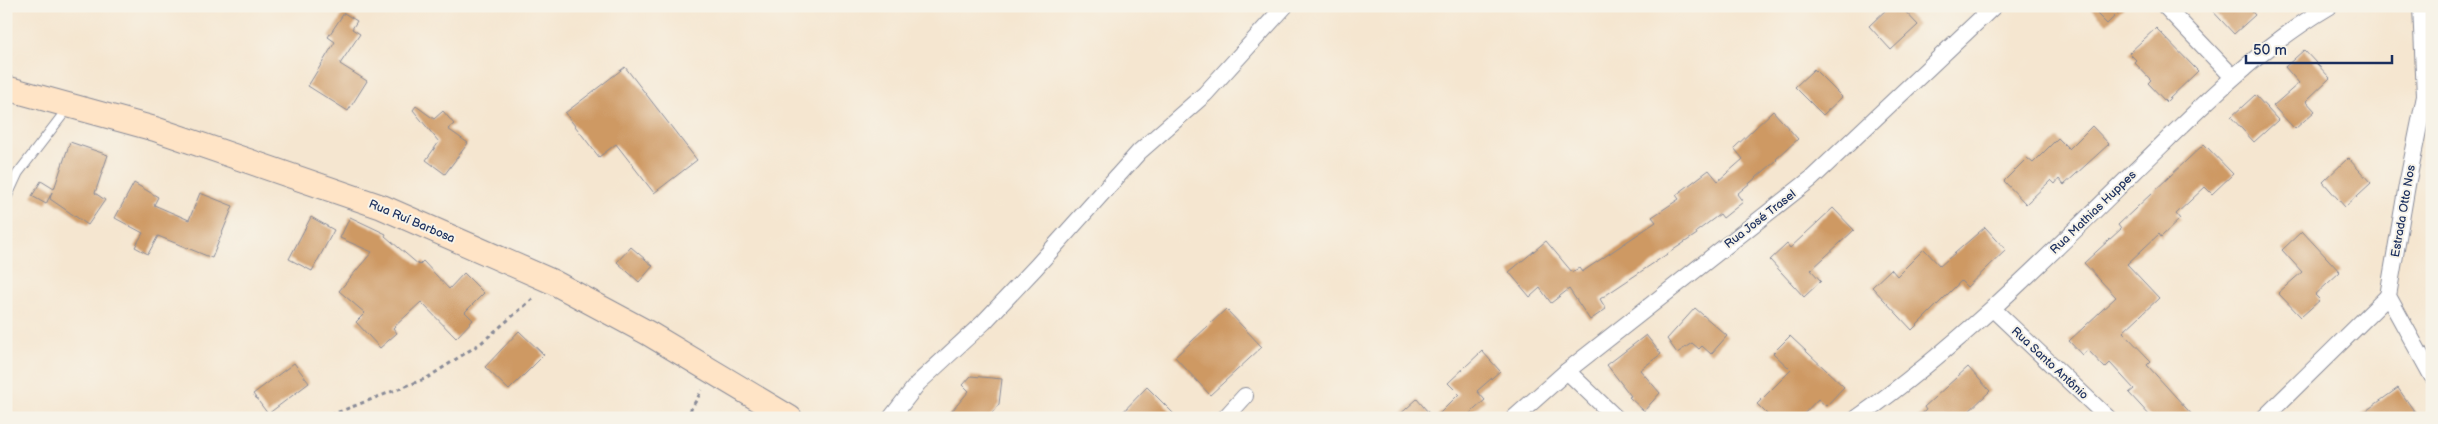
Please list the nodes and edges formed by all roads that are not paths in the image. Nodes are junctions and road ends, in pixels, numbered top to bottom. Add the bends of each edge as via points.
1 (1285, 6) edge
2 (1994, 6) edge
3 (2165, 6) edge
4 (2330, 6) edge
5 (2421, 6) edge
6 (2232, 76) junction
7 (6, 88) edge
8 (70, 106) junction
9 (6, 199) edge
10 (2388, 296) junction
11 (1993, 309) junction
12 (1567, 371) junction
13 (2432, 376) edge
14 (1245, 396) dead end
15 (790, 418) edge
16 (891, 418) edge
17 (1226, 418) edge
18 (1514, 418) edge
19 (1616, 418) edge
20 (1857, 418) edge
21 (2108, 418) edge
22 (2264, 418) edge

1 - 16 street via 1205,94 1139,152 984,322 918,383
2 - 12 street, Rua José Trasel via 1811,179
3 - 6 street
4 - 6 street, Rua Mathias Huppes via 2297,25
5 - 10 street, Estrada Otto Nos via 2425,96
6 - 11 street, Rua Mathias Huppes
7 - 8 main road, Rua Ruí Barbosa
8 - 9 lane via 18,173
8 - 15 main road, Rua Ruí Barbosa via 155,129 382,207 552,282 648,333
10 - 13 street
10 - 22 street
11 - 20 street, Rua Mathias Huppes via 1895,391
11 - 21 street, Rua Santo Antônio
12 - 18 street, Rua José Trasel
12 - 19 street
14 - 17 street

